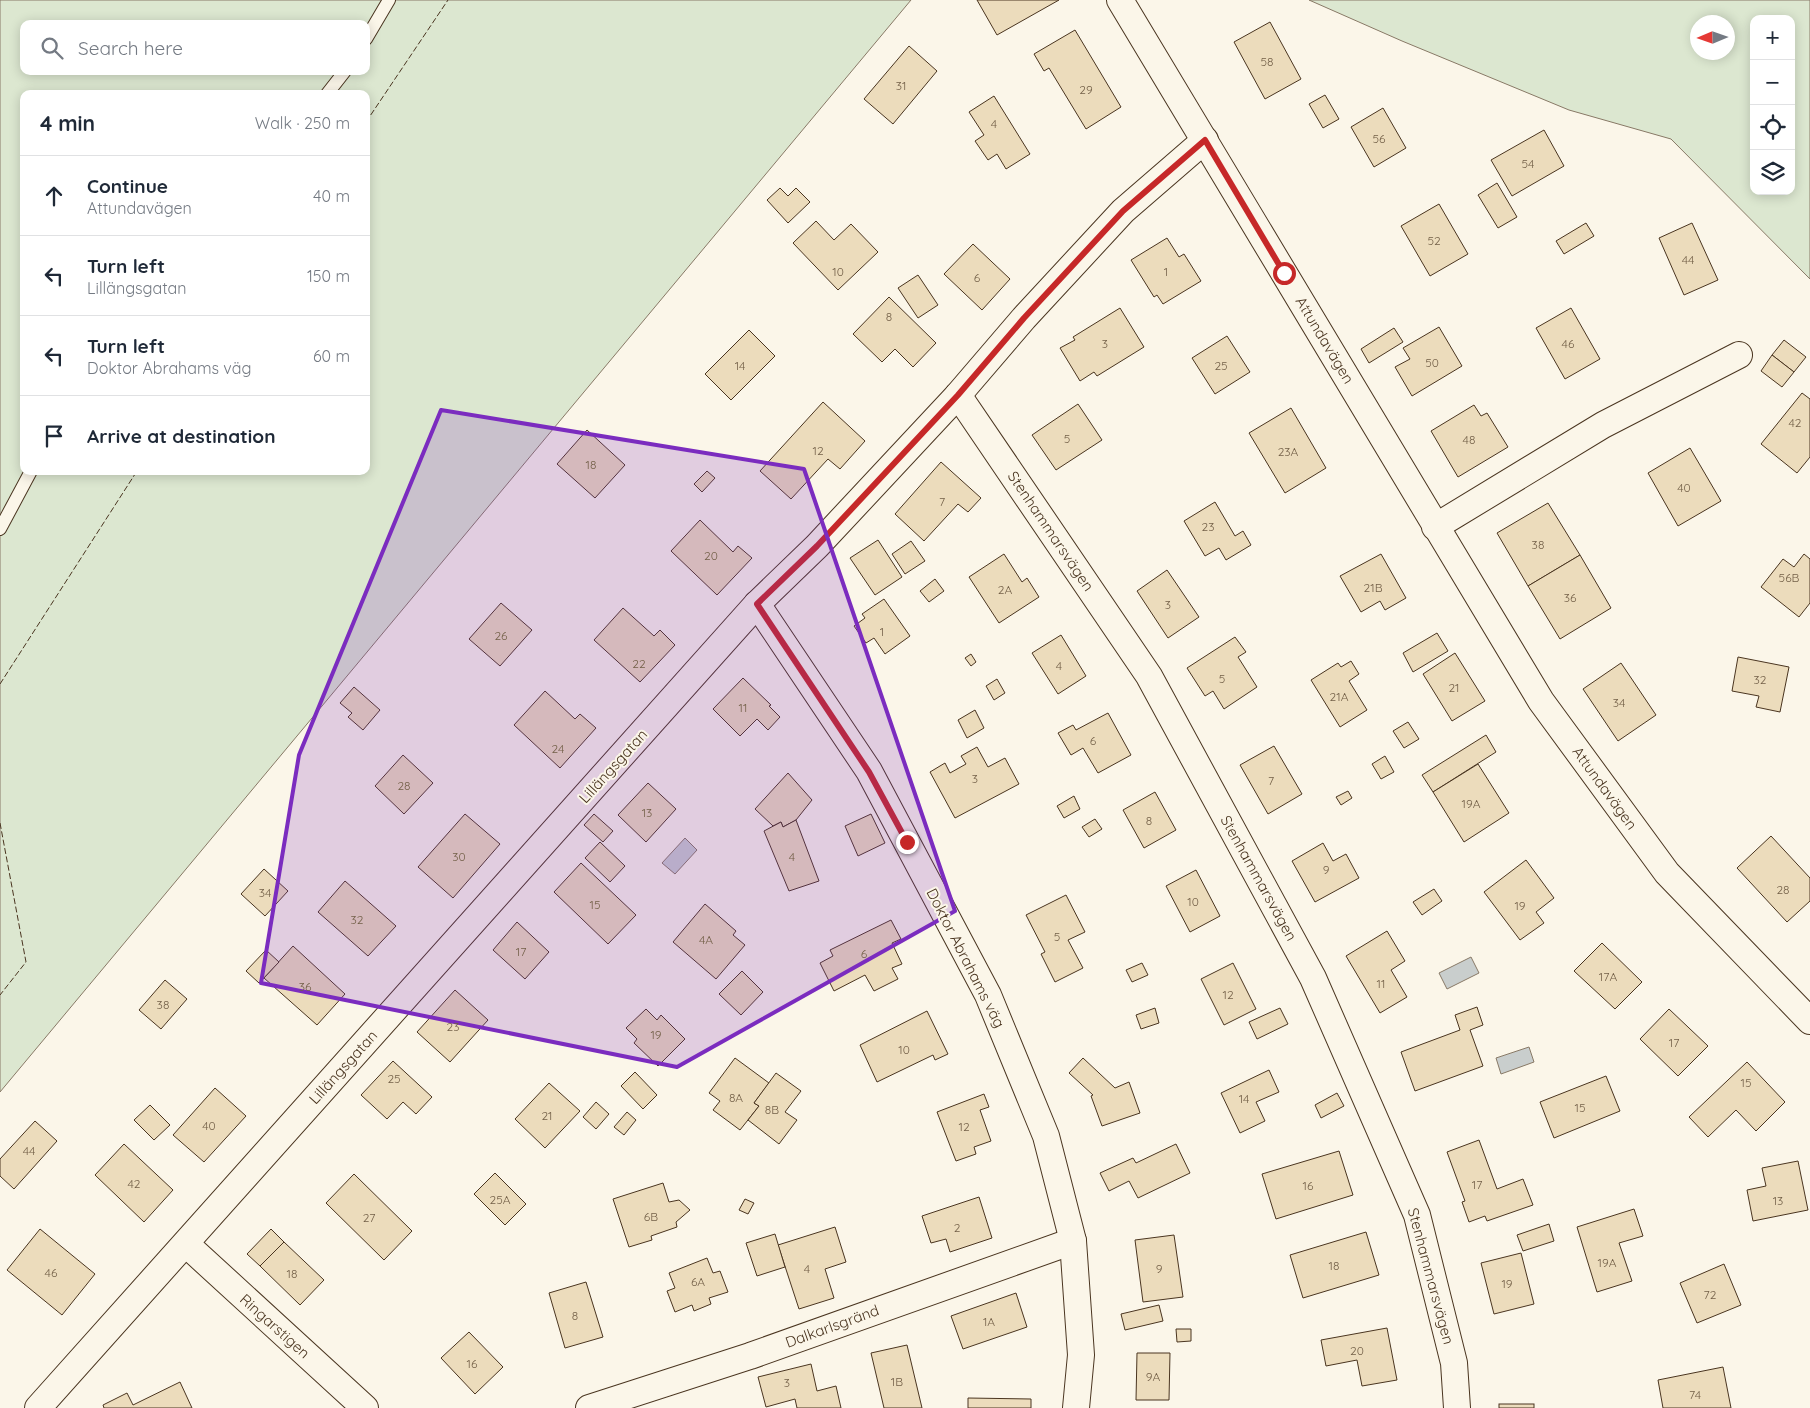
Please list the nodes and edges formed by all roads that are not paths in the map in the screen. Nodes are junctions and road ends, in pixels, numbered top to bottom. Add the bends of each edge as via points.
1 (389, 0) edge
2 (1120, 0) edge
3 (370, 31) edge
4 (343, 75) edge
5 (330, 90) edge
6 (1205, 140) junction
7 (1739, 355) dead end
8 (958, 395) junction
9 (29, 475) edge
10 (1435, 527) junction
11 (0, 529) edge
12 (757, 604) junction
13 (1810, 1021) edge
14 (1073, 1240) junction
15 (186, 1244) junction
16 (38, 1408) edge
17 (365, 1408) edge
18 (589, 1408) edge
19 (1076, 1408) edge
20 (1457, 1408) edge

1 - 3 lane
2 - 6 street, Attundavägen
4 - 5 lane
6 - 8 street, Lillängsgatan via 1123,211
6 - 10 street, Attundavägen
7 - 10 street via 1603,425
8 - 12 street, Lillängsgatan via 817,546
8 - 20 street, Stenhammarsvägen via 1149,676 1313,978 1417,1215 1454,1363
9 - 11 lane
10 - 13 street, Attundavägen via 1541,701 1667,873
12 - 14 street, Doktor Abrahams väg via 869,772 988,995 1046,1136
12 - 15 street, Lillängsgatan
14 - 18 street, Dalkarlsgränd via 750,1356
14 - 19 street, Doktor Abrahams väg via 1082,1355
15 - 16 street, Lillängsgatan
15 - 17 street, Ringarstigen

